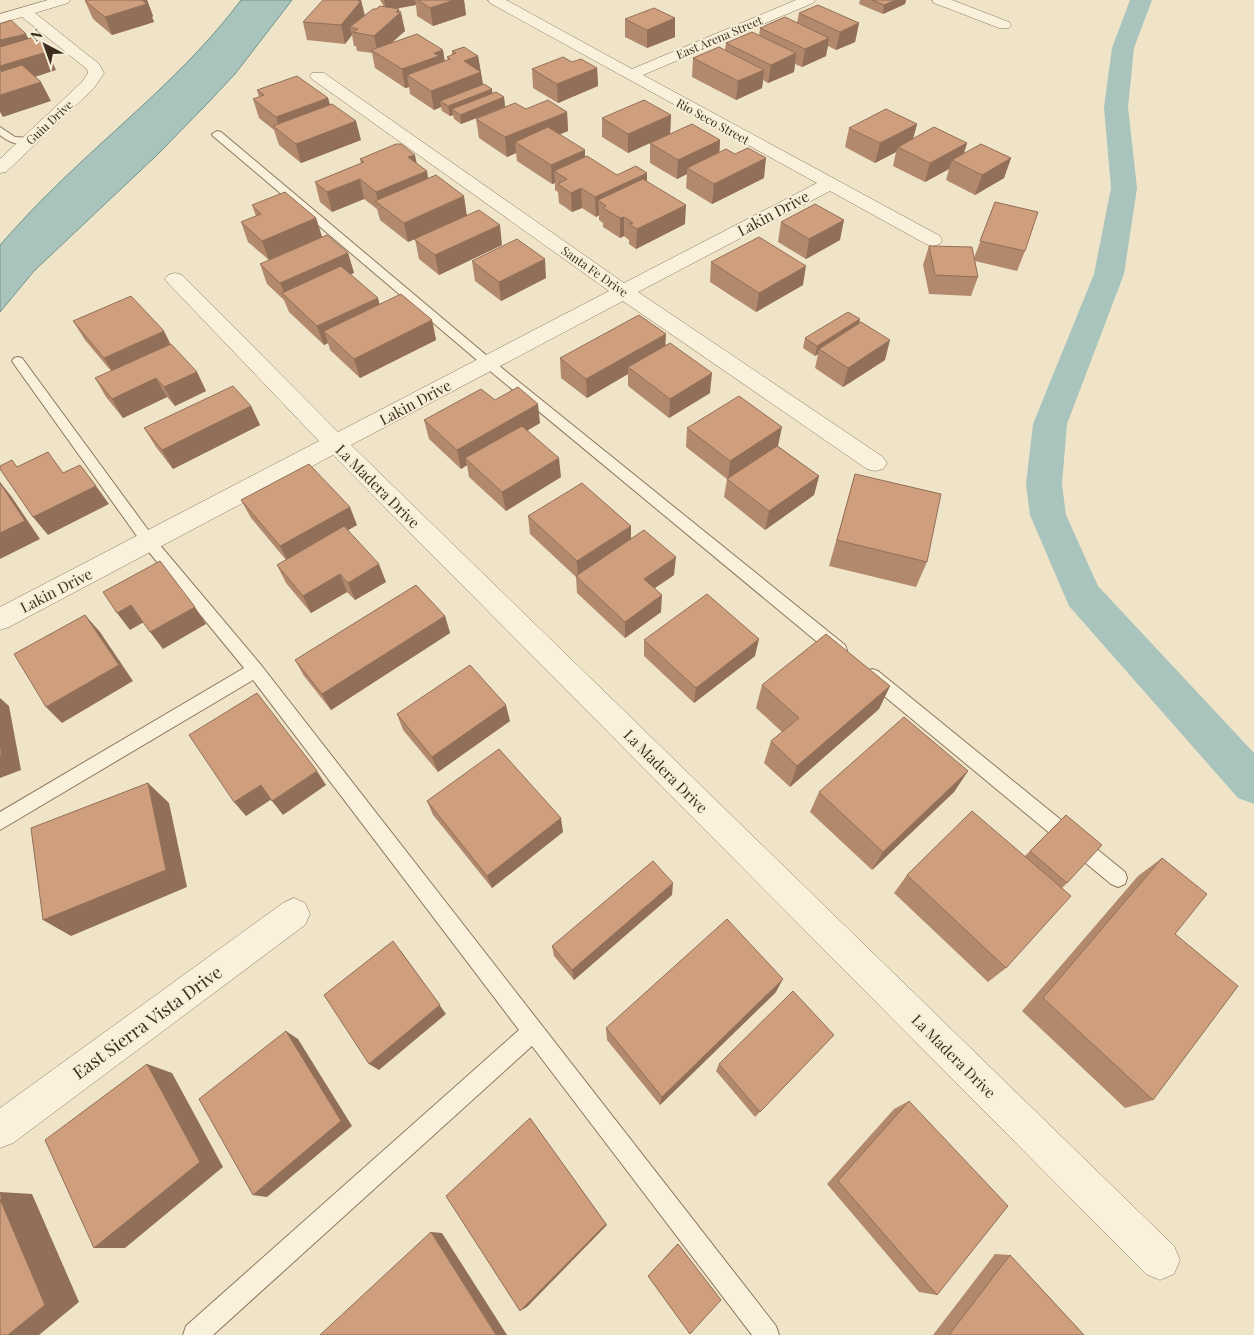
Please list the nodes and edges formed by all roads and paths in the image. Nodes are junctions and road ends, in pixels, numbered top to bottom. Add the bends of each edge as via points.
1 (63, 0) edge
2 (495, 0) edge
3 (808, 0) edge
4 (939, 0) edge
5 (24, 12) junction
6 (0, 19) edge
7 (37, 23) junction
8 (1004, 26) dead end
9 (0, 34) edge
10 (630, 74) junction
11 (318, 76) dead end
12 (0, 130) edge
13 (218, 134) dead end
14 (29, 141) junction
15 (0, 168) edge
16 (829, 184) junction
17 (933, 240) dead end
18 (175, 279) dead end
19 (624, 292) junction
20 (18, 361) dead end
21 (488, 363) junction
22 (336, 444) junction
23 (874, 463) dead end
24 (149, 542) junction
25 (0, 619) edge
26 (255, 670) junction
27 (0, 822) edge
28 (1118, 878) dead end
29 (294, 914) dead end
30 (532, 1032) junction
31 (0, 1130) edge
32 (1160, 1260) dead end
33 (195, 1335) edge
34 (767, 1335) edge

1 - 5 street
2 - 10 street, Rio Seco Street
3 - 10 street, East Arena Street
4 - 8 street
5 - 6 street
5 - 7 street
7 - 9 street
7 - 14 street, Guiu Drive via 94,67 96,74
10 - 16 street, Rio Seco Street
11 - 19 street, Santa Fe Drive
12 - 14 lane via 12,140
13 - 21 lane
14 - 15 street, Guiu Drive
16 - 17 street, Rio Seco Street
16 - 19 street, Lakin Drive
18 - 22 street, La Madera Drive
19 - 21 street, Lakin Drive
19 - 23 street, Santa Fe Drive
20 - 24 lane
21 - 22 street, Lakin Drive
21 - 28 lane
22 - 24 street, Lakin Drive
22 - 32 street, La Madera Drive
24 - 25 street, Lakin Drive
24 - 26 lane
26 - 27 lane
26 - 30 lane
29 - 31 street, East Sierra Vista Drive
30 - 33 lane
30 - 34 lane

